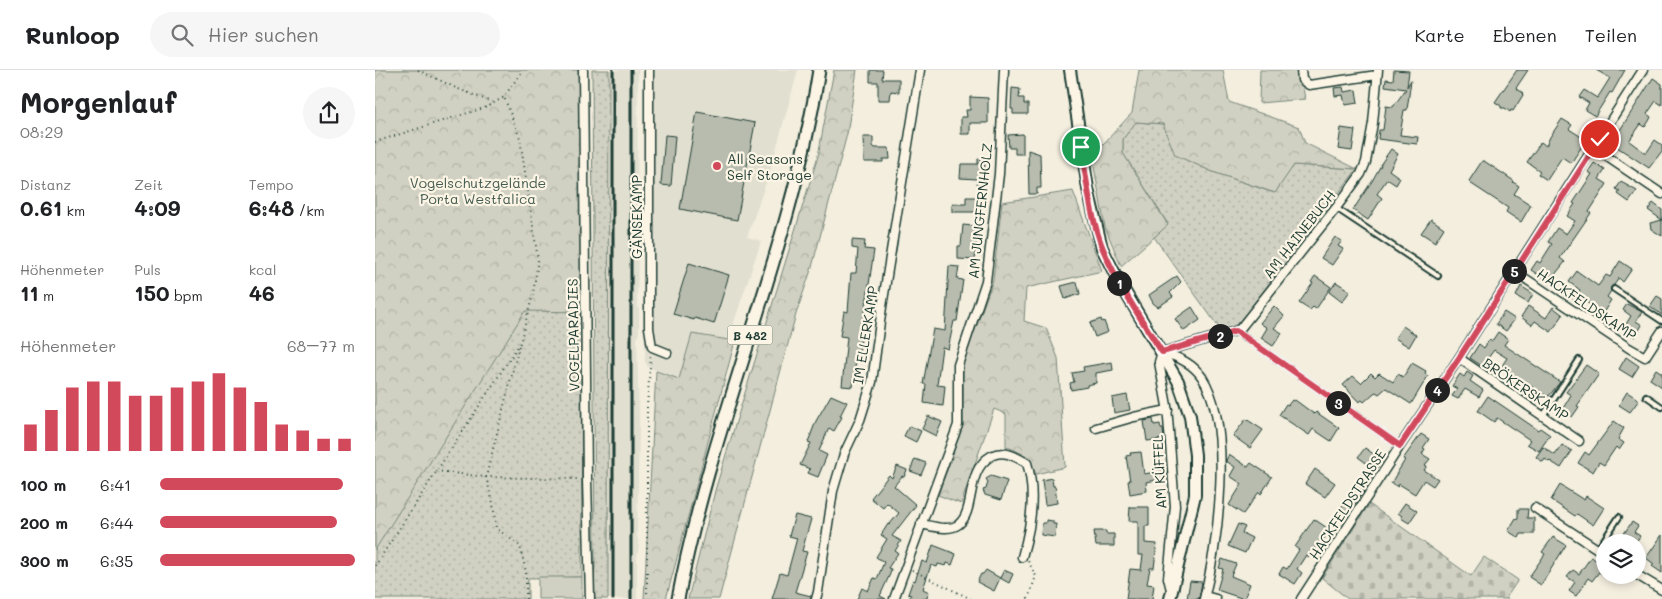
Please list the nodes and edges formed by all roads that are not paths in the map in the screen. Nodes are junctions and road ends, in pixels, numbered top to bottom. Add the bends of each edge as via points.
1 (583, 70) edge
2 (649, 70) edge
3 (819, 70) edge
4 (920, 70) edge
5 (1004, 70) edge
6 (1070, 70) edge
7 (1301, 70) edge
8 (1643, 70) edge
9 (1378, 72) edge
10 (1594, 148) junction
11 (1662, 194) edge
12 (1336, 208) junction
13 (1514, 271) junction
14 (1438, 276) dead end
15 (1614, 289) dead end
16 (1662, 321) edge
17 (1236, 331) junction
18 (1662, 331) edge
19 (1162, 352) junction
20 (667, 353) dead end
21 (1459, 358) junction
22 (1579, 360) dead end
23 (1646, 396) dead end
24 (1662, 407) edge
25 (1168, 410) junction
26 (1543, 416) junction
27 (1096, 428) dead end
28 (1579, 441) dead end
29 (1400, 446) junction
30 (1535, 508) dead end
31 (1619, 517) dead end
32 (921, 524) junction
33 (1610, 534) edge
34 (1596, 548) edge
35 (1022, 557) road end
36 (1646, 580) edge
37 (1662, 590) edge
38 (1171, 595) edge
39 (1204, 597) edge
40 (590, 599) edge
41 (678, 599) edge
42 (816, 599) edge
43 (893, 599) edge
44 (1216, 599) edge
45 (1301, 599) edge

1 - 40 street, VOGELPARADIES
2 - 20 street, GÄNSEKAMP via 649,328 652,347
3 - 41 main road, B 482 via 802,161 708,476
4 - 42 street, IM ELLERKAMP via 872,382 833,491
5 - 32 street, AM JUNGFERNHOLZ via 999,174 987,281 959,364 958,425
6 - 19 street via 1088,189 1103,248 1118,280
7 - 9 street via 1302,80 1309,85
8 - 10 street, HACKFELDSTRASSE
9 - 12 street, AM HAINEBUCH via 1366,162
10 - 11 street
10 - 13 street, HACKFELDSTRASSE
12 - 14 lane
12 - 17 street, AM HAINEBUCH
13 - 18 street, HACKFELDSKAMP via 1645,357
13 - 21 street, HACKFELDSTRASSE
15 - 16 lane
17 - 19 street
17 - 29 lane
19 - 25 street, AM KÜFFEL via 1159,362
19 - 38 street via 1178,381 1190,416 1195,455 1195,495
19 - 39 street via 1180,358 1195,369 1216,411 1221,461 1219,520
21 - 26 street, BRÖKERSKAMP
21 - 29 street, HACKFELDSTRASSE
22 - 26 lane
23 - 24 lane
25 - 27 street
25 - 38 street, AM KÜFFEL via 1175,506 1167,578
26 - 28 street, BRÖKERSKAMP
29 - 45 street, HACKFELDSTRASSE
30 - 34 street
31 - 33 lane
32 - 35 street via 951,528 959,524 983,461 997,453 1013,455 1027,463 1030,474 1029,534
32 - 43 street, AM JUNGFERNHOLZ
36 - 37 street
39 - 44 street

